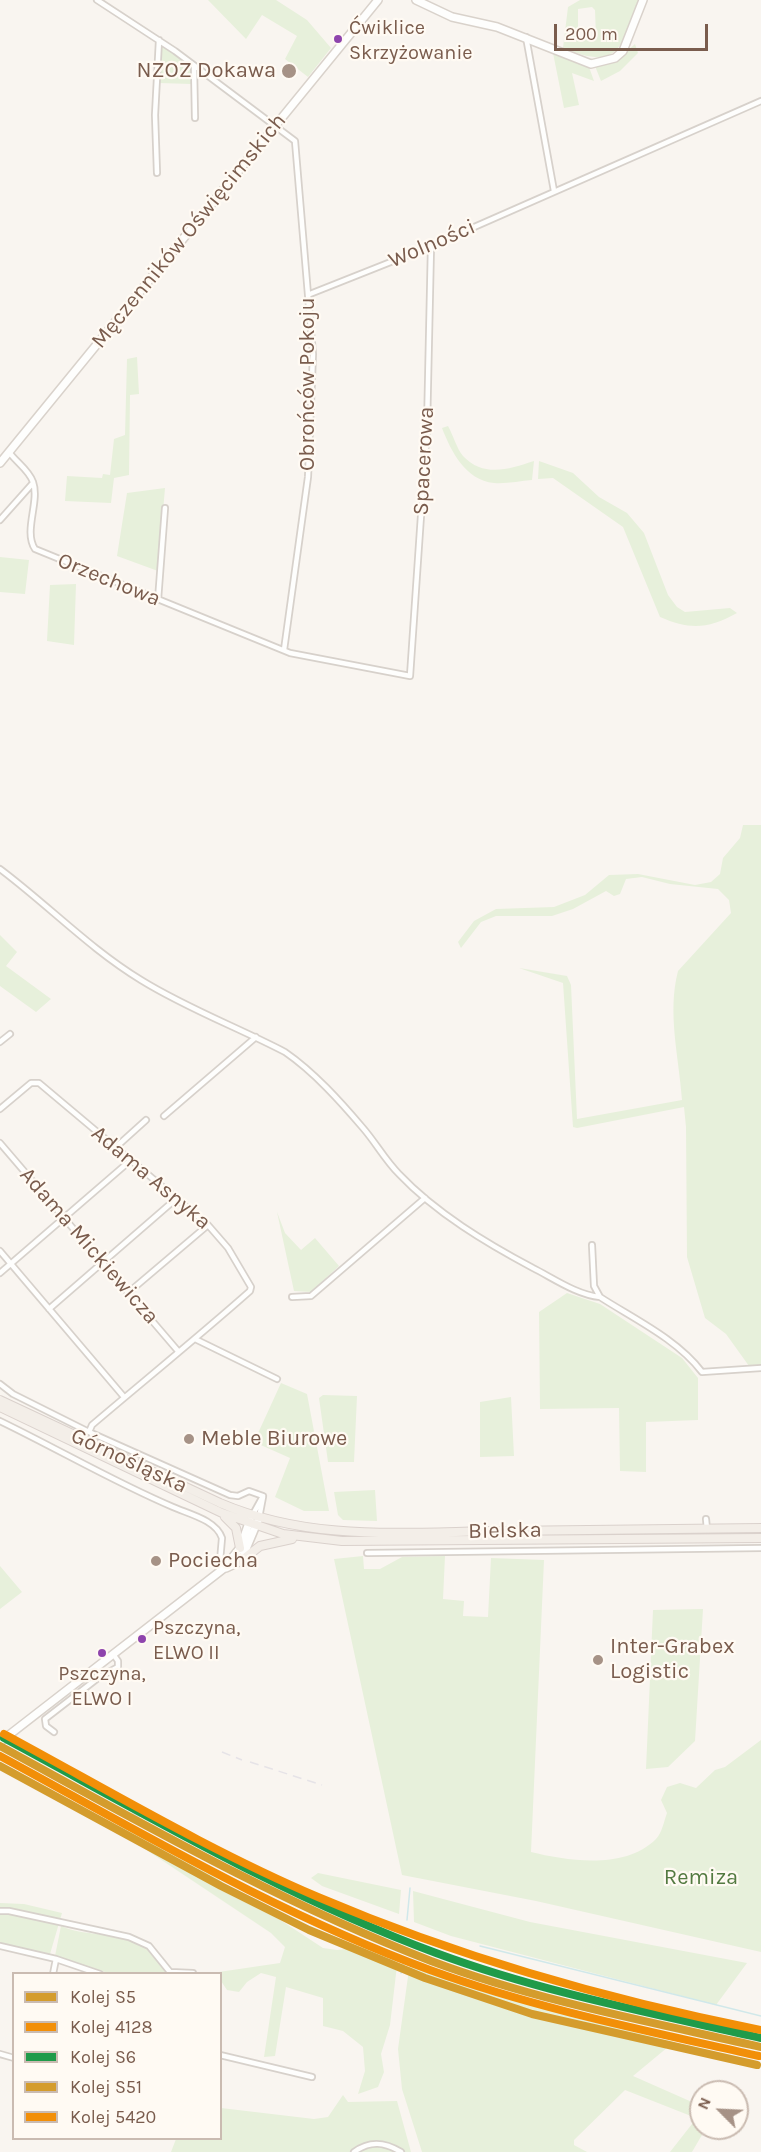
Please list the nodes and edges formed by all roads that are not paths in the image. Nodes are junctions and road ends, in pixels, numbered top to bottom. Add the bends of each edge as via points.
1 (97, 0) edge
2 (378, 0) edge
3 (416, 0) edge
4 (644, 0) edge
5 (526, 38) junction
6 (159, 40) junction
7 (194, 66) junction
8 (761, 101) edge
9 (195, 118) dead end
10 (276, 125) junction
11 (157, 173) dead end
12 (554, 191) junction
13 (431, 246) junction
14 (310, 294) junction
15 (9, 452) junction
16 (0, 463) edge
17 (33, 483) junction
18 (165, 508) dead end
19 (0, 520) edge
20 (158, 600) junction
21 (284, 650) junction
22 (410, 676) joint
23 (0, 869) edge
24 (10, 1034) dead end
25 (256, 1037) junction
26 (0, 1042) edge
27 (0, 1109) edge
28 (164, 1116) dead end
29 (146, 1120) dead end
30 (0, 1143) edge
31 (115, 1148) junction
32 (130, 1160) junction
33 (177, 1198) junction
34 (425, 1198) junction
35 (65, 1217) junction
36 (208, 1225) junction
37 (592, 1245) dead end
38 (0, 1251) edge
39 (104, 1262) junction
40 (11, 1263) junction
41 (0, 1273) edge
42 (129, 1292) junction
43 (292, 1297) dead end
44 (600, 1297) junction
45 (50, 1309) junction
46 (195, 1339) junction
47 (178, 1351) junction
48 (761, 1368) edge
49 (278, 1379) dead end
50 (0, 1384) edge
51 (124, 1397) junction
52 (0, 1400) edge
53 (0, 1407) edge
54 (25, 1419) junction
55 (0, 1420) edge
56 (20, 1430) junction
57 (89, 1432) junction
58 (222, 1513) junction
59 (255, 1517) junction
60 (706, 1519) dead end
61 (252, 1525) junction
62 (761, 1528) edge
63 (707, 1529) junction
64 (299, 1538) junction
65 (761, 1538) edge
66 (240, 1548) junction
67 (761, 1548) edge
68 (367, 1553) dead end
69 (241, 1561) junction
70 (223, 1569) junction
71 (113, 1654) junction
72 (54, 1732) dead end
73 (0, 1742) edge
74 (0, 1911) edge
75 (0, 1947) edge
76 (56, 1959) junction
77 (53, 1972) edge
78 (94, 1972) edge
79 (170, 1972) edge
80 (222, 2055) edge
81 (312, 2077) dead end
82 (354, 2152) edge
83 (401, 2152) edge

1 - 6 street, Obrońców Pokoju
2 - 10 main road, Męczenników Oświęcimskich
3 - 5 main road via 452,17
4 - 5 main road via 623,51 604,62 583,62
5 - 12 street
6 - 7 street, Obrońców Pokoju
6 - 11 street
7 - 9 street
7 - 10 street, Obrońców Pokoju
8 - 12 street, Wolności
10 - 14 street, Obrońców Pokoju via 295,144
10 - 15 main road, Męczenników Oświęcimskich
12 - 13 street, Wolności
13 - 14 street, Wolności
13 - 22 street, Spacerowa via 427,428
14 - 21 street, Obrońców Pokoju via 313,354 308,477
15 - 16 main road, Męczenników Oświęcimskich
15 - 17 street
17 - 19 street
17 - 20 street, Orzechowa via 31,542 35,549
18 - 20 street
20 - 21 street, Orzechowa
21 - 22 street, Orzechowa
23 - 25 street via 140,980
24 - 26 street
25 - 28 street
25 - 34 street via 301,1063 364,1129 399,1175
27 - 31 street, Adama Asnyka via 35,1082
29 - 31 street
30 - 35 street, Adama Mickiewicza
31 - 32 street, Adama Asnyka
32 - 33 street, Adama Asnyka
32 - 35 street
33 - 36 street, Adama Asnyka
33 - 39 street
34 - 43 street via 311,1296
34 - 44 street via 516,1258 568,1286
35 - 39 street, Adama Mickiewicza
35 - 40 street
36 - 42 street
36 - 46 street, Adama Asnyka via 228,1248 251,1287
37 - 44 street via 594,1286
38 - 40 street
39 - 42 street, Adama Mickiewicza
39 - 45 street
40 - 41 street
40 - 45 street
42 - 47 street, Adama Mickiewicza
44 - 48 street via 664,1339 702,1372
45 - 51 street
46 - 47 street
46 - 49 street
47 - 51 street
50 - 57 street
51 - 57 street
52 - 59 main road, Górnośląska
53 - 54 main road, Górnośląska
54 - 56 street
54 - 58 main road, Górnośląska
55 - 56 street
56 - 70 street via 130,1489 213,1525 222,1538
57 - 59 street via 230,1495 249,1491 263,1496
58 - 61 main road, Górnośląska
58 - 66 main road via 236,1528
59 - 61 main road
59 - 63 main road, Bielska via 343,1532
60 - 63 street
61 - 64 main road, Bielska
61 - 66 main road
61 - 69 main road
62 - 63 main road, Bielska
64 - 65 main road, Bielska via 368,1542
64 - 69 main road via 270,1542
66 - 70 main road
67 - 68 street
69 - 70 main road
70 - 71 main road
71 - 72 street via 118,1667 45,1719 46,1726
71 - 73 main road
74 - 79 street via 129,1937 149,1946
75 - 76 street
76 - 77 street
76 - 78 street
80 - 81 street
82 - 83 street via 381,2143

